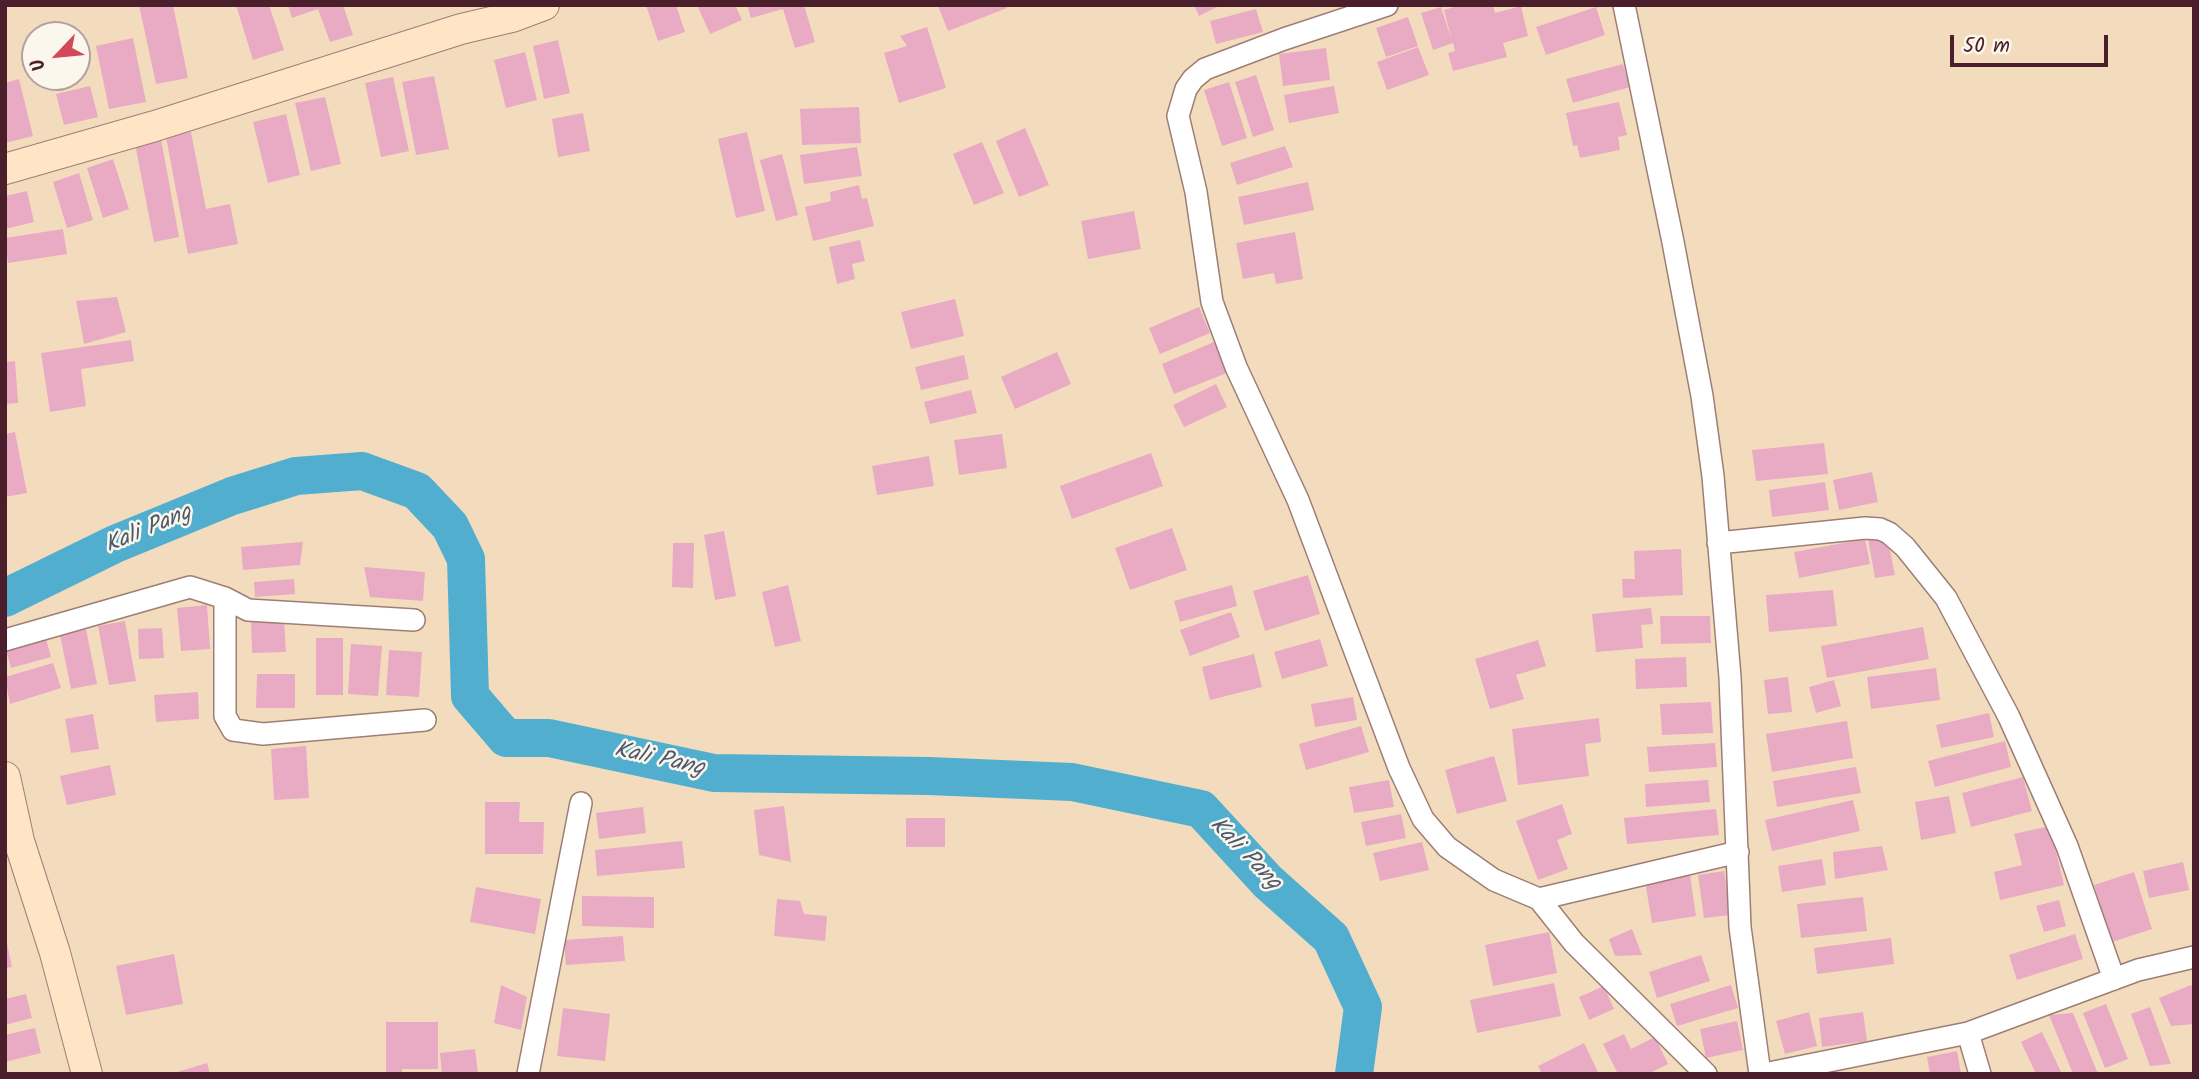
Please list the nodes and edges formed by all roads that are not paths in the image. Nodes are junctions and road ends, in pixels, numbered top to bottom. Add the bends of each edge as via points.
1 (544, 5) edge
2 (1387, 5) edge
3 (1624, 5) edge
4 (5, 169) edge
5 (1718, 543) junction
6 (225, 598) junction
7 (414, 620) dead end
8 (5, 640) edge
9 (425, 720) dead end
10 (5, 777) edge
11 (581, 803) dead end
12 (1738, 852) junction
13 (1539, 900) junction
14 (2194, 957) edge
15 (2114, 979) junction
16 (1968, 1032) junction
17 (87, 1074) edge
18 (528, 1074) edge
19 (1706, 1074) edge
20 (1762, 1074) edge
21 (1980, 1074) edge

1 - 4 street
2 - 13 street via 1205,69 1186,89 1178,116 1196,192 1212,302 1236,367 1298,500 1399,768 1423,819 1447,847 1494,880
3 - 5 street via 1702,396
5 - 12 street
5 - 15 street via 1865,528 1889,533 1905,547 1946,598 2009,717 2067,846
6 - 7 street via 248,610
6 - 8 street via 190,587
6 - 9 street via 225,716 233,730 262,734
10 - 17 street via 19,841
11 - 18 street
12 - 13 street
12 - 20 street via 1740,928
13 - 19 street via 1574,943
14 - 15 street
15 - 16 street
16 - 20 street
16 - 21 street

